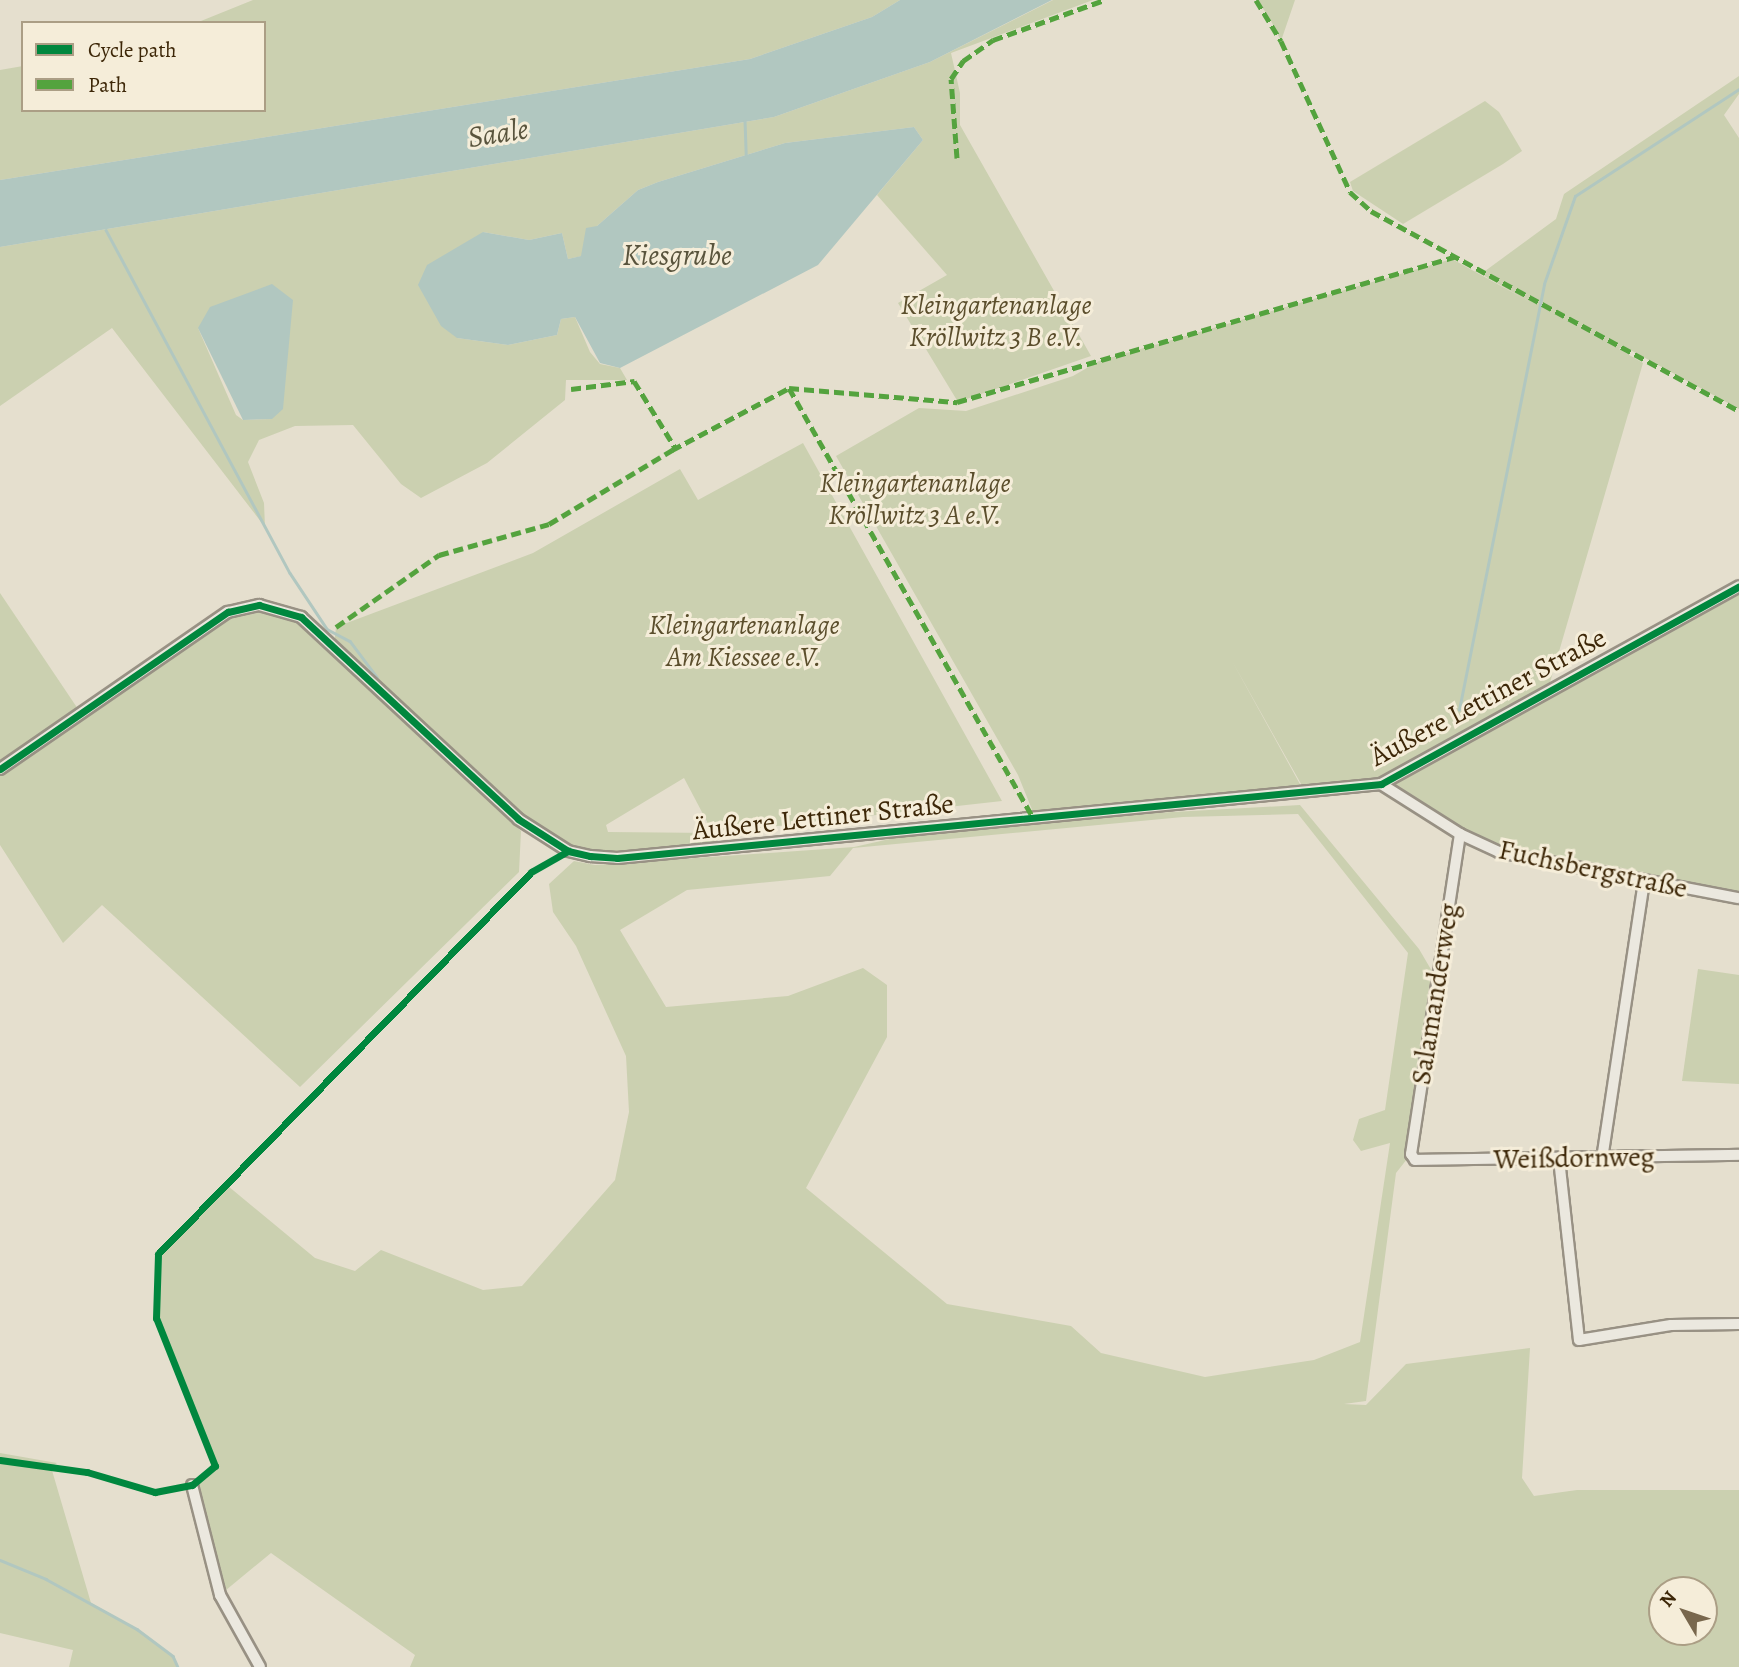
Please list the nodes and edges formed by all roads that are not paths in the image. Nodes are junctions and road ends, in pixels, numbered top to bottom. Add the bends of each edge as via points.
1 (1739, 586) edge
2 (0, 769) edge
3 (1381, 784) junction
4 (1460, 834) junction
5 (1644, 880) junction
6 (1739, 898) edge
7 (1411, 1154) joint
8 (1739, 1155) edge
9 (1559, 1158) junction
10 (1602, 1158) junction
11 (1739, 1324) edge
12 (192, 1485) dead end
13 (260, 1667) edge

1 - 3 street, Äußere Lettiner Straße
2 - 3 street, Äußere Lettiner Straße via 228,612 258,605 301,618 518,819 568,850 600,858
3 - 4 street, Fuchsbergstraße
4 - 5 street, Fuchsbergstraße via 1499,852
4 - 7 street, Salamanderweg
5 - 6 street, Fuchsbergstraße
5 - 10 street
7 - 9 street, Weißdornweg via 1415,1160
8 - 10 street, Weißdornweg
9 - 10 street, Weißdornweg
9 - 11 street via 1579,1340 1671,1325
12 - 13 street via 220,1595

